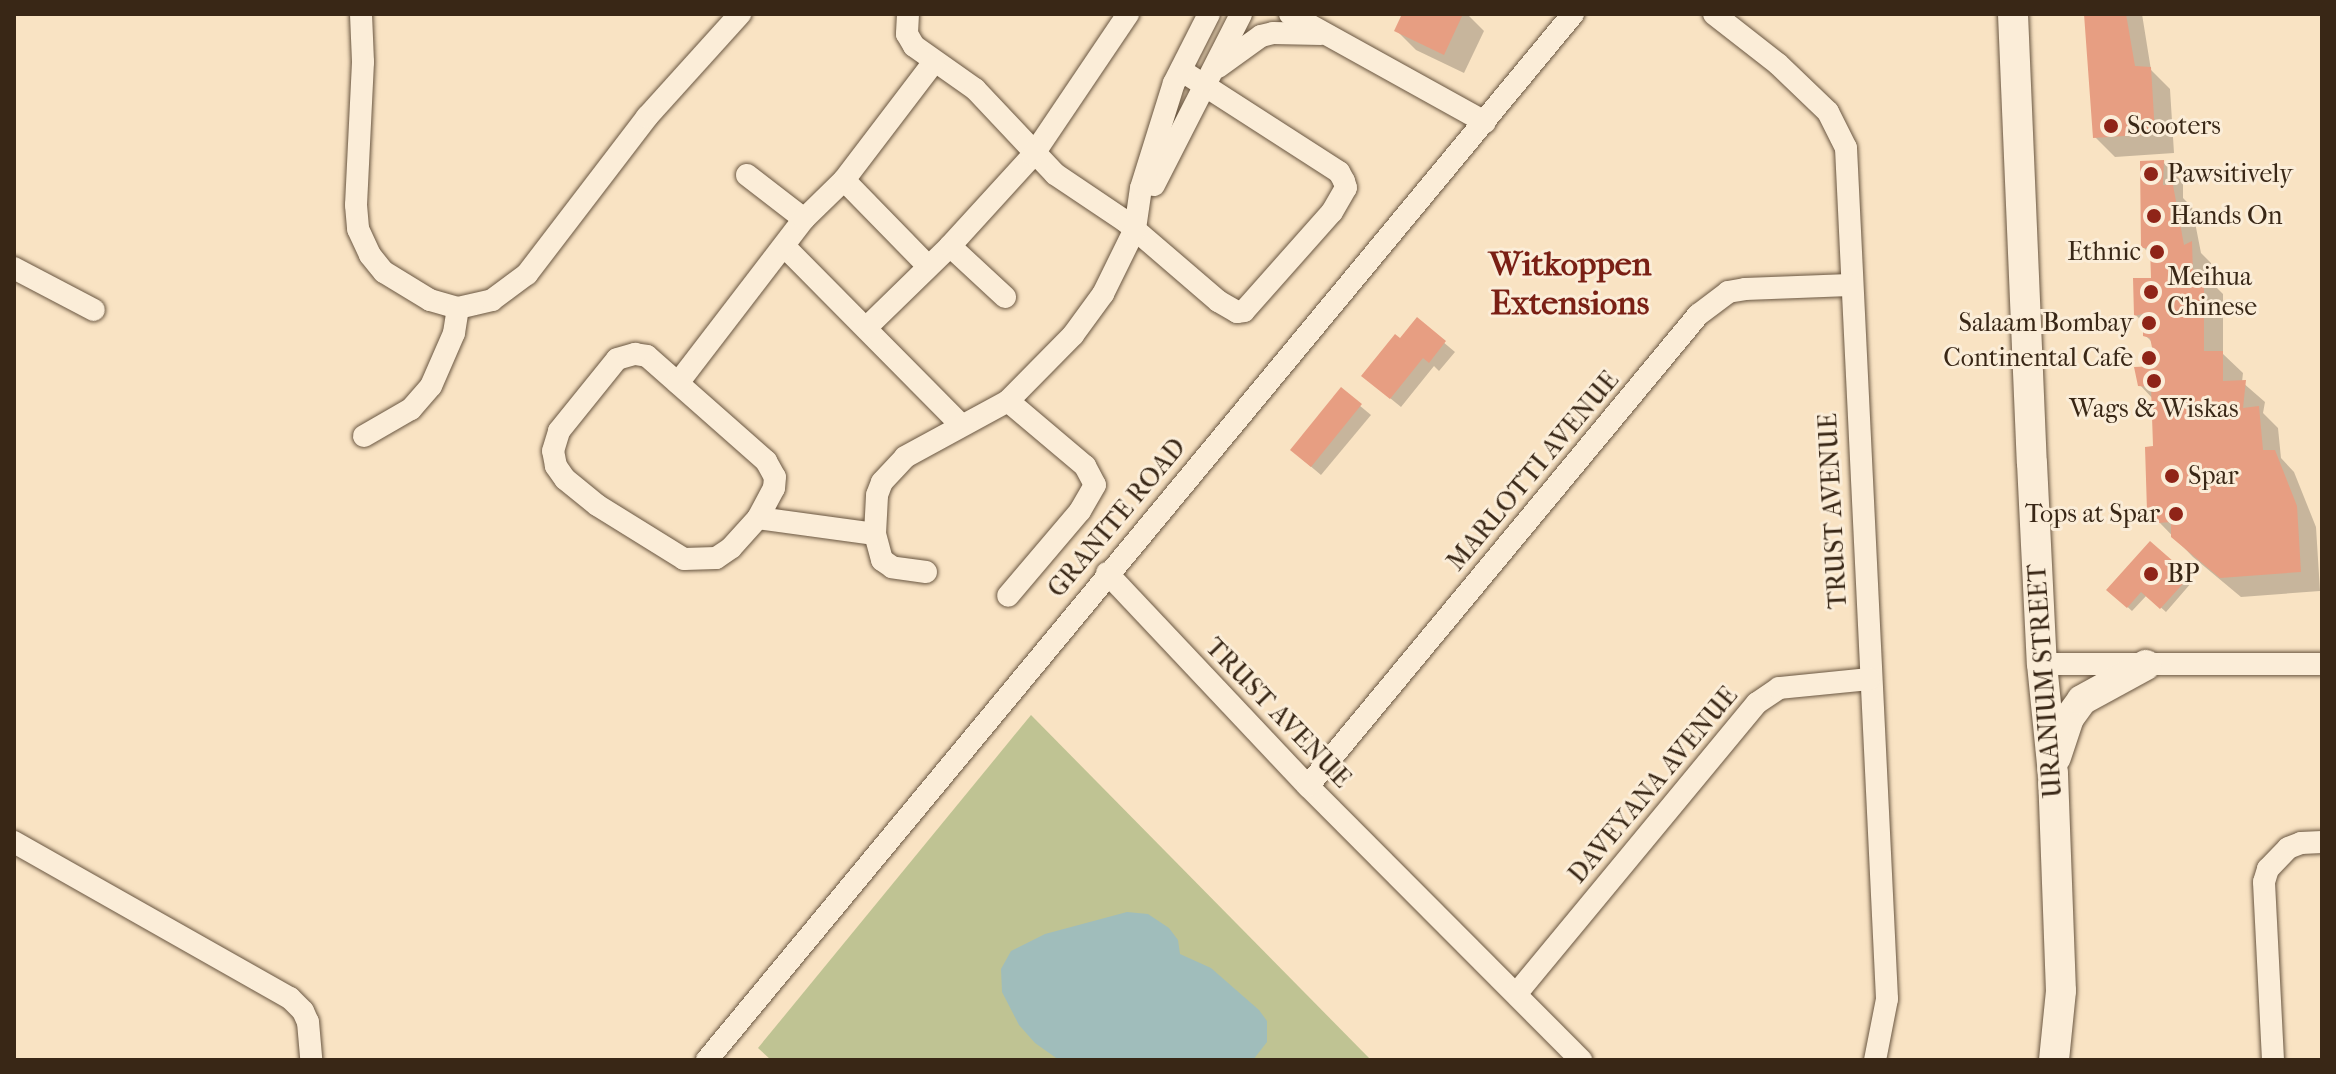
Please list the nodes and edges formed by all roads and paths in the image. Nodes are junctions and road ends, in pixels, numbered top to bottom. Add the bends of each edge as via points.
1 (361, 14) edge
2 (740, 14) edge
3 (908, 14) edge
4 (1128, 14) edge
5 (1209, 14) edge
6 (1241, 14) edge
7 (1290, 14) edge
8 (1573, 14) edge
9 (1714, 14) edge
10 (2013, 14) edge
11 (1327, 35) junction
12 (934, 62) junction
13 (1181, 70) junction
14 (1209, 79) junction
15 (1485, 122) junction
16 (1033, 155) junction
17 (747, 175) dead end
18 (844, 180) junction
19 (1140, 205) junction
20 (804, 219) junction
21 (1135, 229) junction
22 (784, 246) junction
23 (950, 246) junction
24 (928, 266) junction
25 (14, 268) edge
26 (1850, 285) junction
27 (1005, 297) dead end
28 (458, 308) junction
29 (94, 310) dead end
30 (866, 328) junction
31 (678, 383) junction
32 (1008, 401) junction
33 (960, 424) junction
34 (364, 436) dead end
35 (758, 518) junction
36 (875, 534) junction
37 (926, 572) dead end
38 (1107, 573) junction
39 (1008, 596) dead end
40 (2042, 664) junction
41 (2322, 664) edge
42 (2146, 665) junction
43 (1869, 679) junction
44 (2053, 774) junction
45 (1308, 786) junction
46 (14, 842) edge
47 (2322, 842) edge
48 (1517, 993) junction
49 (311, 1060) edge
50 (707, 1060) edge
51 (1581, 1060) edge
52 (1875, 1060) edge
53 (2054, 1060) edge
54 (2273, 1060) edge

1 - 28 street via 358,229 384,272 430,300
2 - 28 street via 647,117 527,274 492,300
3 - 12 street via 907,34
4 - 16 street
5 - 13 street
6 - 14 street
7 - 11 street
8 - 15 street, GRANITE ROAD
9 - 26 street, TRUST AVENUE via 1828,112 1846,148
10 - 40 street, URANIUM STREET
11 - 14 street via 1261,36
11 - 15 street
12 - 16 street via 975,89
12 - 18 street
13 - 14 street
13 - 19 street
14 - 19 street
14 - 21 street via 1339,172 1346,188 1340,201 1244,311 1237,312
15 - 38 street, GRANITE ROAD
16 - 21 street
16 - 23 street
17 - 20 street
18 - 20 street
18 - 24 street
19 - 21 street
20 - 22 street
21 - 32 street via 1103,294 1073,335
22 - 30 street
22 - 31 street
23 - 24 street
23 - 27 street
24 - 30 street
25 - 29 street
26 - 43 street, TRUST AVENUE
26 - 45 street, MARLOTTI AVENUE via 1728,292 1698,315
28 - 34 street via 450,345 431,386 404,414
30 - 33 street
31 - 35 street via 771,469 774,488
31 - 35 street via 647,356 617,359 559,431 553,451 556,466 597,505 684,559 716,558
32 - 33 street
32 - 39 street via 1085,466 1095,485 1080,511
33 - 36 street via 890,470 877,495
35 - 36 street
36 - 37 street via 886,564
38 - 45 street, TRUST AVENUE
38 - 50 street, GRANITE ROAD
40 - 42 street
40 - 44 street, URANIUM STREET
41 - 42 street
42 - 44 street via 2082,700 2060,739
43 - 48 street, DAVEYANA AVENUE via 1779,688 1757,703
43 - 52 street, TRUST AVENUE via 1887,999
44 - 53 street, URANIUM STREET via 2061,991
45 - 48 street, TRUST AVENUE
46 - 49 street via 290,998 308,1022
47 - 54 street via 2288,848 2268,869 2264,882
48 - 51 street, TRUST AVENUE

